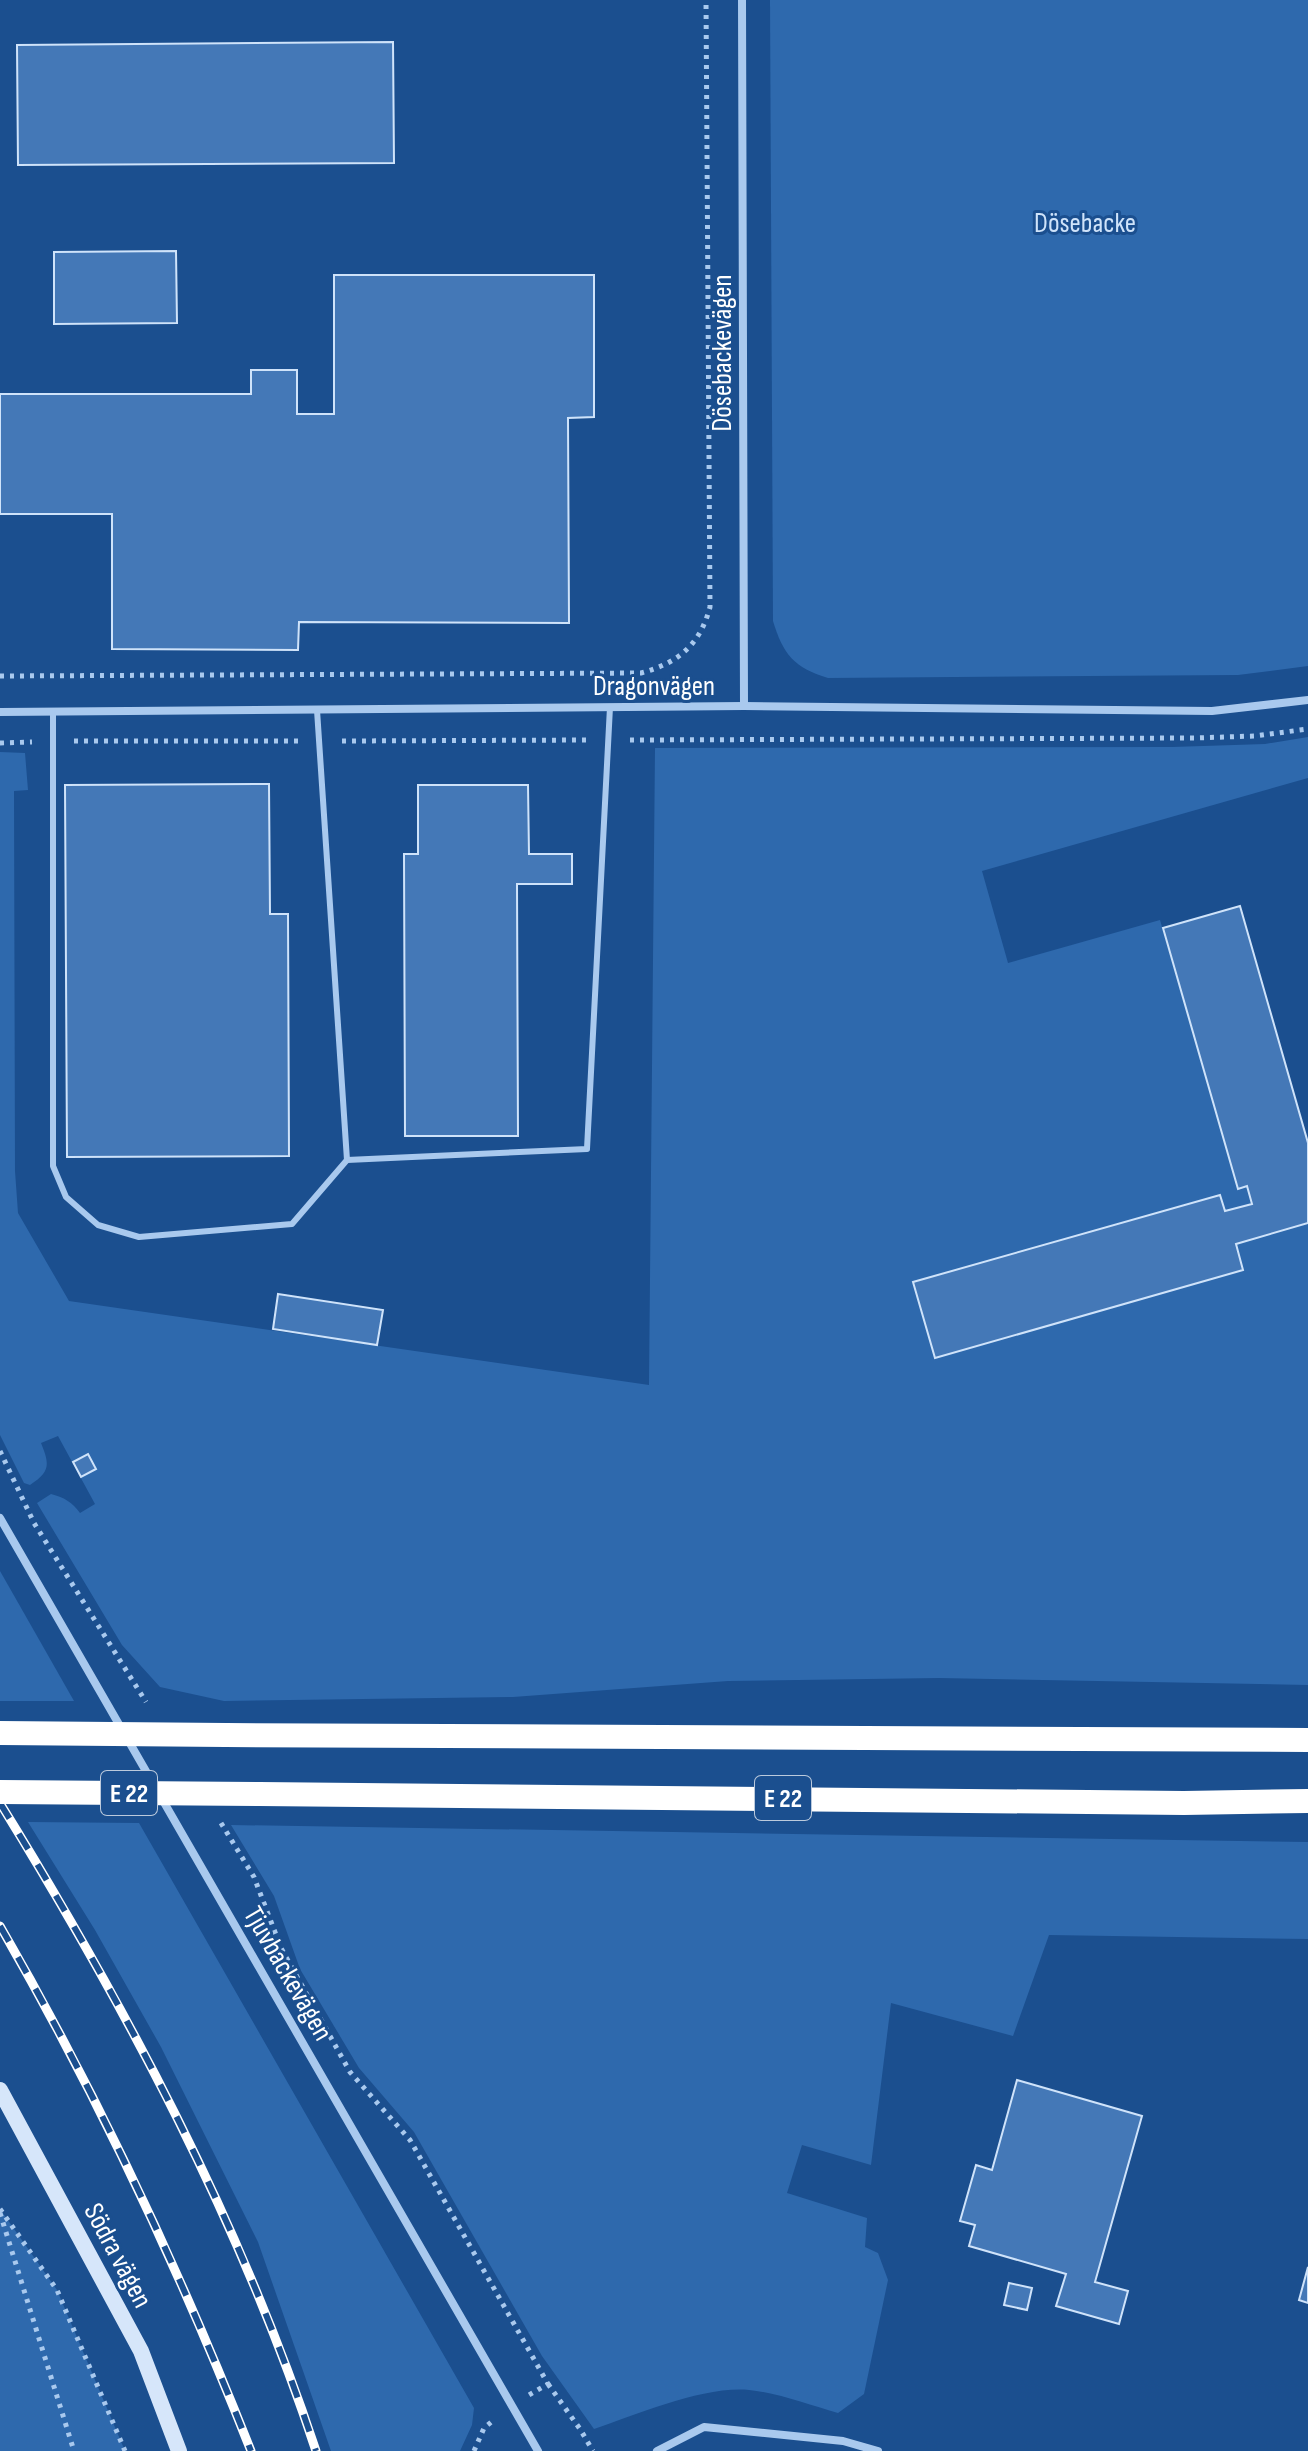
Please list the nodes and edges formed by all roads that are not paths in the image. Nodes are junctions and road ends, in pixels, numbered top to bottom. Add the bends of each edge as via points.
1 (742, 0) edge
2 (1308, 700) edge
3 (744, 706) junction
4 (610, 707) junction
5 (317, 710) junction
6 (53, 711) junction
7 (0, 712) edge
8 (347, 1160) junction
9 (0, 1518) edge
10 (0, 1733) edge
11 (1308, 1740) edge
12 (0, 1792) edge
13 (1308, 1801) edge
14 (0, 2090) edge
15 (179, 2451) edge
16 (538, 2451) edge
17 (657, 2451) edge
18 (878, 2451) edge

1 - 3 street, Dösebackevägen
2 - 3 street, Dragonvägen via 1212,711
3 - 4 street, Dragonvägen
4 - 5 street, Dragonvägen
4 - 8 lane via 587,1149
5 - 6 street, Dragonvägen
5 - 8 lane
6 - 7 street, Dragonvägen
6 - 8 lane via 53,1166 66,1197 98,1225 139,1237 292,1224
9 - 16 street, Tjuvbackevägen
10 - 11 highway, E 22, bridge
12 - 13 highway, E 22, bridge
14 - 15 main road, Södra vägen via 141,2351
17 - 18 street via 704,2427 843,2441

